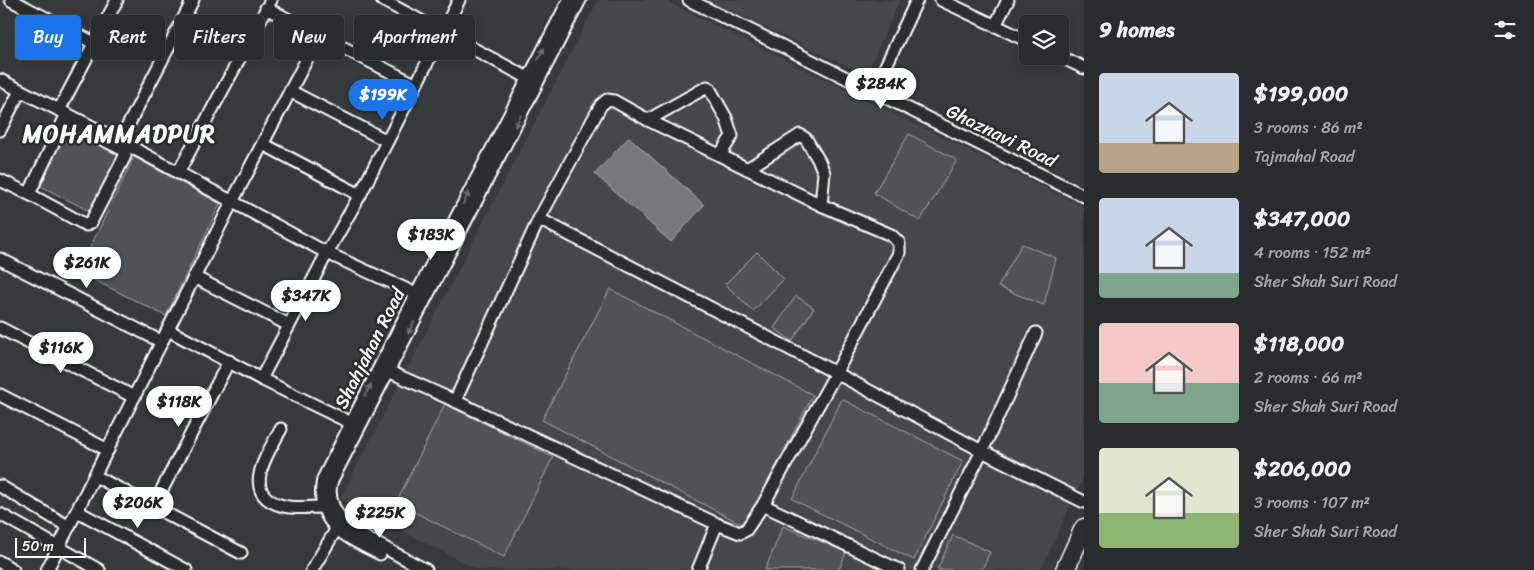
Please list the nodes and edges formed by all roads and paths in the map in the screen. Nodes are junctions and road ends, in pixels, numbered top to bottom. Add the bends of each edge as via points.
1 (11, 0) edge
2 (117, 0) edge
3 (193, 0) edge
4 (382, 0) edge
5 (460, 0) edge
6 (569, 0) edge
7 (580, 0) edge
8 (689, 0) edge
9 (917, 0) edge
10 (941, 0) edge
11 (1008, 0) edge
12 (268, 4) edge
13 (109, 15) edge
14 (286, 15) edge
15 (411, 15) edge
16 (452, 15) edge
17 (995, 26) junction
18 (1019, 37) edge
19 (91, 41) edge
20 (91, 49) edge
21 (344, 49) edge
22 (475, 49) edge
23 (306, 60) edge
24 (429, 60) edge
25 (1069, 61) edge
26 (1084, 68) edge
27 (528, 78) junction
28 (0, 80) edge
29 (416, 85) junction
30 (20, 91) junction
31 (290, 91) junction
32 (874, 92) junction
33 (59, 110) junction
34 (648, 120) junction
35 (0, 130) edge
36 (120, 141) junction
37 (388, 141) junction
38 (264, 144) junction
39 (720, 156) junction
40 (747, 169) junction
41 (178, 173) junction
42 (0, 180) edge
43 (29, 194) junction
44 (360, 194) junction
45 (1084, 196) edge
46 (232, 202) junction
47 (821, 205) junction
48 (539, 219) junction
49 (327, 253) junction
50 (2, 264) edge
51 (194, 277) junction
52 (421, 296) junction
53 (289, 325) junction
54 (0, 328) edge
55 (168, 330) junction
56 (1036, 333) dead end
57 (162, 342) junction
58 (229, 362) junction
59 (388, 371) junction
60 (836, 373) junction
61 (261, 379) junction
62 (0, 395) edge
63 (134, 397) junction
64 (455, 401) junction
65 (351, 423) junction
66 (281, 429) dead end
67 (108, 450) junction
68 (982, 451) junction
69 (95, 476) junction
70 (0, 486) edge
71 (1084, 502) edge
72 (763, 505) junction
73 (153, 506) junction
74 (322, 507) junction
75 (77, 510) junction
76 (0, 514) edge
77 (717, 524) junction
78 (340, 525) junction
79 (69, 528) junction
80 (1084, 528) edge
81 (59, 548) junction
82 (241, 552) dead end
83 (0, 562) edge
84 (13, 570) edge
85 (47, 570) edge
86 (100, 570) edge
87 (186, 570) edge
88 (312, 570) edge
89 (410, 570) edge
90 (426, 570) edge
91 (698, 570) edge
92 (899, 570) edge
93 (922, 570) edge
94 (1065, 570) edge

1 - 19 street
2 - 13 street
3 - 36 street
4 - 15 street
5 - 16 street
27 -> 6 street, Shahjahan Road
7 -> 52 street, Shahjahan Road
8 - 32 street, Ghaznavi Road
9 - 32 street
10 - 17 street
11 - 17 street
12 - 14 street
12 - 41 street
17 - 18 street
20 - 33 street
21 - 29 street
22 - 27 street
23 - 31 street
24 - 29 street
25 - 26 street
52 -> 27 street, Shahjahan Road
28 - 30 street
29 - 37 street
30 - 33 street
30 - 35 street
31 - 37 street
31 - 38 street
32 - 45 street, Ghaznavi Road
33 - 36 street
34 - 39 street
34 - 39 street via 706,87 726,118 732,136
34 - 48 street via 614,101 607,100 601,105
36 - 41 street
37 - 44 street
38 - 44 street
38 - 46 street
39 - 40 street
40 - 47 street
40 - 47 street via 800,136 806,139 824,173
41 - 46 street
42 - 43 street
43 - 43 street via 86,225 91,222 125,152 64,120
44 - 49 street
46 - 49 street
46 - 51 street
47 - 60 street via 891,235 899,243 899,254
48 - 60 street
48 - 64 street
49 - 52 street
49 - 53 street
50 - 57 street
51 - 53 street
51 - 55 street
52 -> 59 street, Shahjahan Road
65 -> 52 street, Shahjahan Road
53 - 61 street
54 - 63 street
55 - 57 street
55 - 58 street
56 - 68 street
57 - 63 street
58 - 61 street
58 - 73 street
59 - 64 street
59 - 78 street, Shahjahan Road via 329,488
60 - 68 street
60 - 72 street
61 - 65 street
62 - 67 street
63 - 67 street
64 - 77 street
65 - 74 street, Shahjahan Road via 323,479
66 - 74 street via 261,466 258,486 265,498 284,506
67 - 69 street
68 - 71 street
68 - 93 street
69 - 73 street
69 - 75 street
70 - 79 street
72 - 77 street via 746,530 740,532
72 - 92 street
73 - 82 street
74 - 78 street
75 - 79 street
75 - 87 street
76 - 81 street
77 - 91 street
78 - 88 street
78 - 89 street via 348,537
78 - 90 street
79 - 81 street
80 - 94 highway
81 - 85 street
81 - 86 street
83 - 84 street

